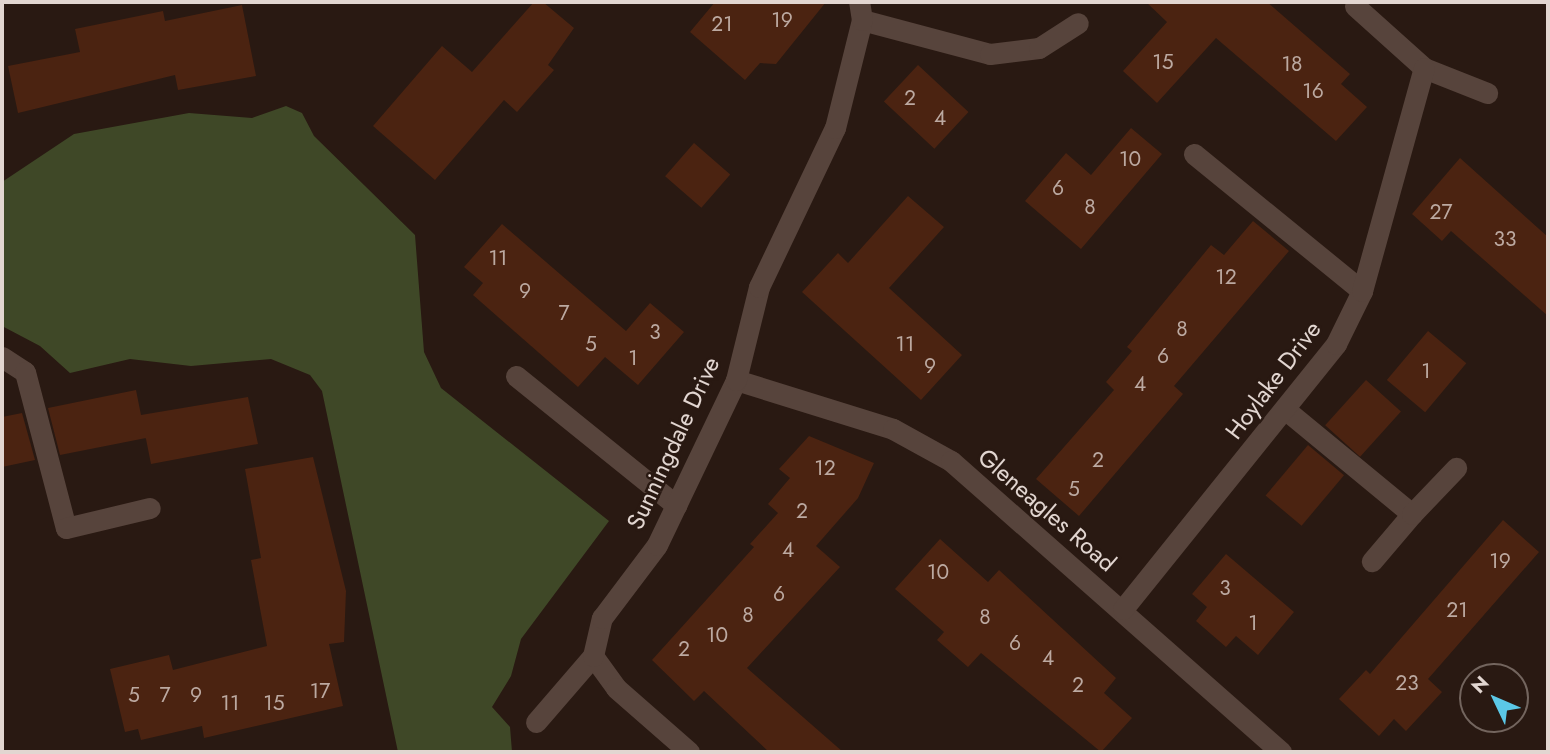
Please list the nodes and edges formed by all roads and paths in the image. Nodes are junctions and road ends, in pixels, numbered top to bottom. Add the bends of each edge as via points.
1 (1354, 6) dead end
2 (860, 11) edge
3 (1078, 23) dead end
4 (1424, 68) junction
5 (1487, 93) dead end
6 (1194, 154) dead end
7 (1362, 291) junction
8 (2, 357) edge
9 (516, 376) dead end
10 (736, 380) junction
11 (1287, 411) junction
12 (1456, 468) dead end
13 (676, 505) junction
14 (150, 508) dead end
15 (1412, 514) junction
16 (1372, 561) dead end
17 (1123, 609) junction
18 (593, 656) junction
19 (536, 722) dead end
20 (689, 752) edge
21 (1281, 752) edge

1 - 4 street
2 - 3 street via 990,54 1038,48
2 - 10 street, Sunningdale Drive via 835,128 759,287
4 - 5 street
4 - 7 street, Hoylake Drive
6 - 7 street
7 - 11 street, Hoylake Drive via 1336,344
8 - 14 street via 25,372 66,528
9 - 13 street
10 - 13 street, Sunningdale Drive
10 - 17 street, Gleneagles Road via 894,429 951,461
11 - 15 street
11 - 17 street, Hoylake Drive
12 - 15 street
13 - 18 street, Sunningdale Drive via 657,545 602,618
15 - 16 street
17 - 21 street, Gleneagles Road
18 - 19 street, Sunningdale Drive
18 - 20 street via 615,688

